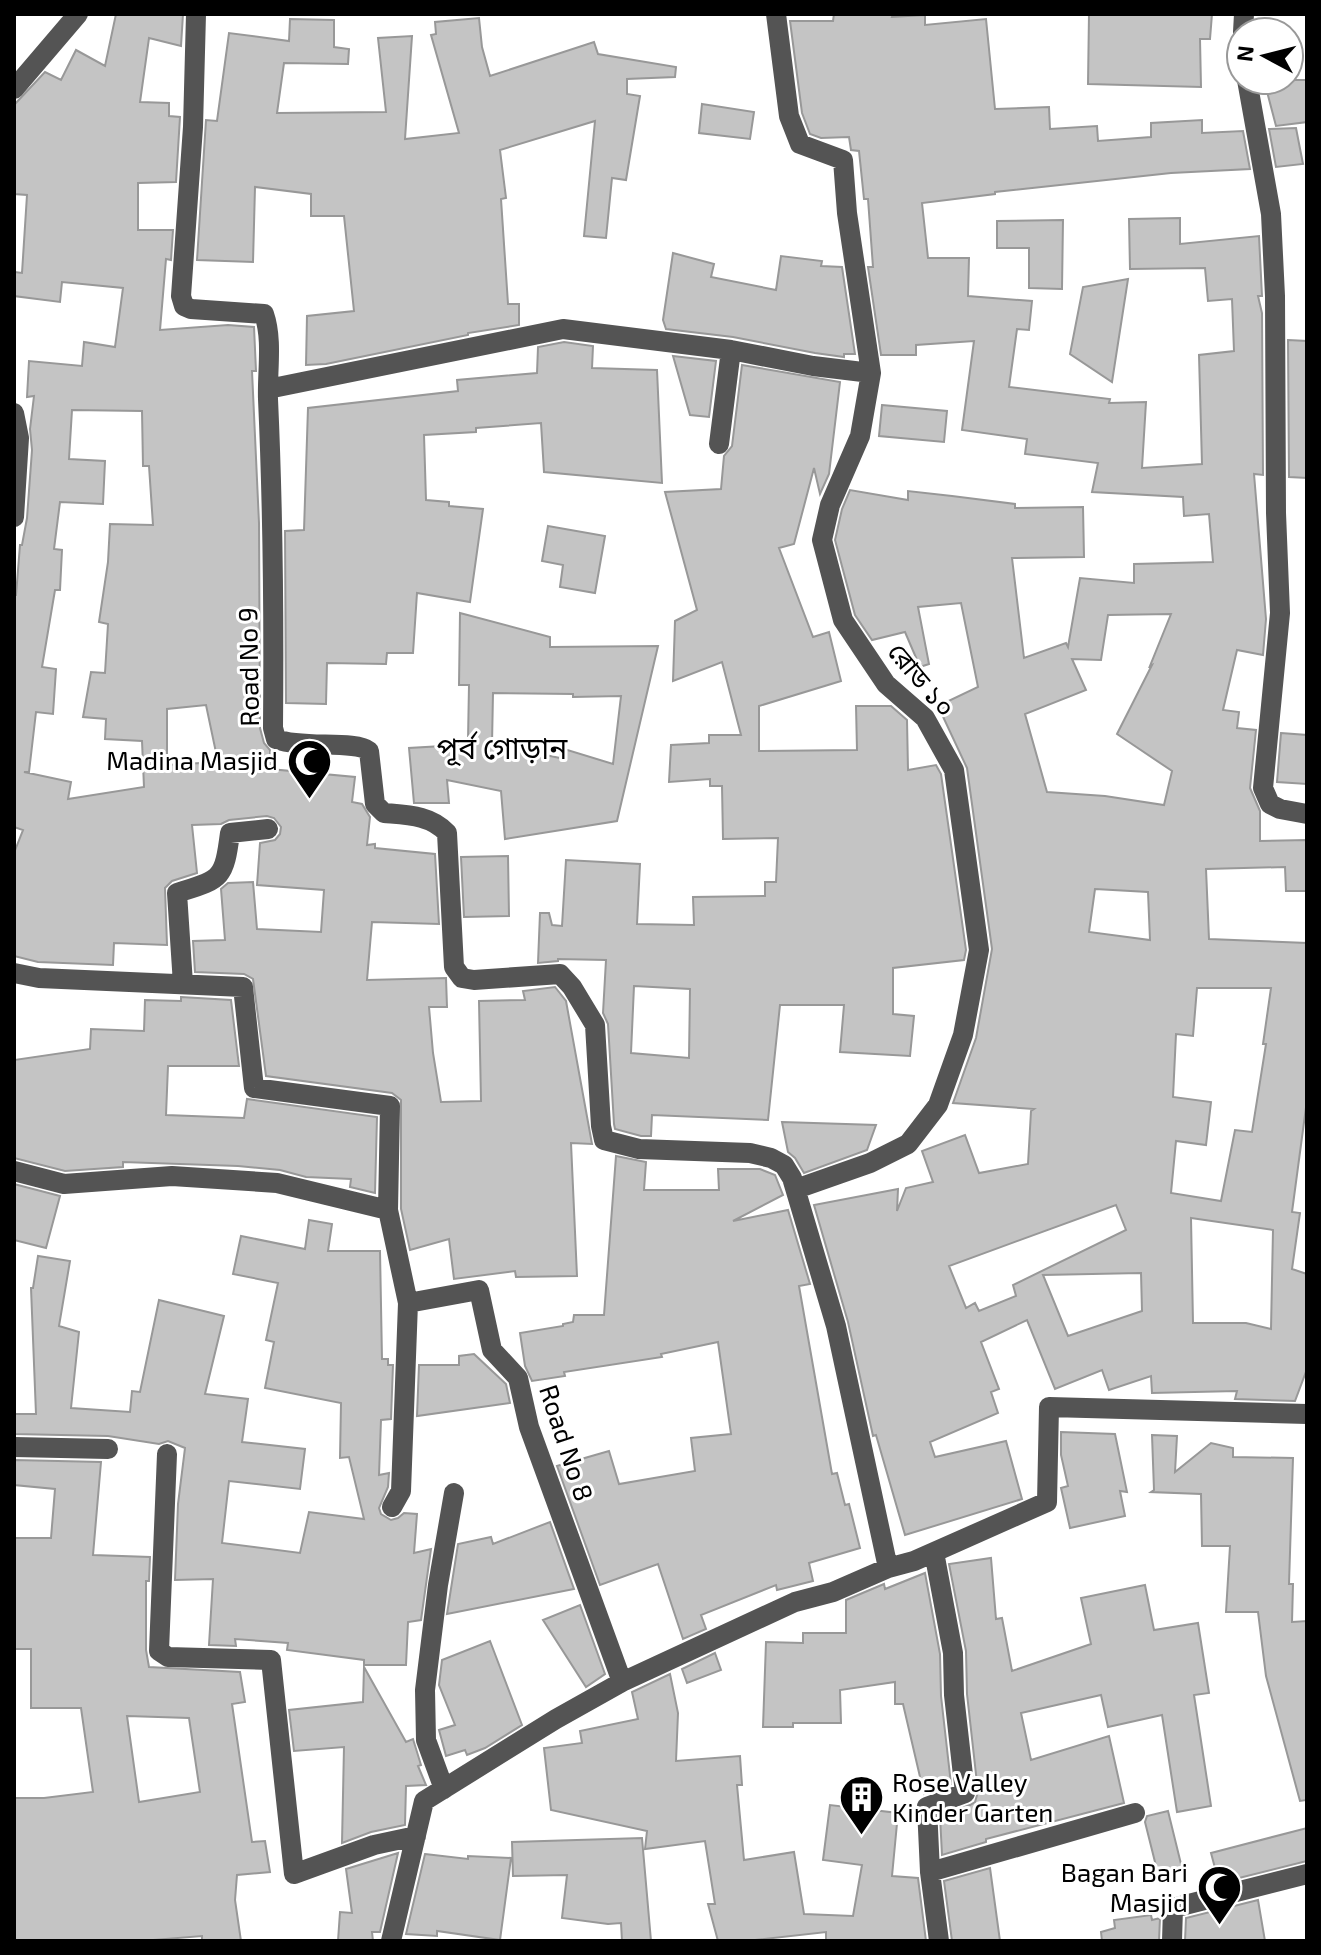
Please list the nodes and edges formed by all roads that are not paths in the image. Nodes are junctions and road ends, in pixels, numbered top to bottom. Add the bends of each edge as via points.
1 (78, 14) edge
2 (196, 14) edge
3 (776, 14) edge
4 (14, 89) edge
5 (1250, 96) edge
6 (731, 350) junction
7 (871, 373) junction
8 (268, 389) junction
9 (14, 413) edge
10 (719, 444) dead end
11 (14, 517) edge
12 (1307, 814) edge
13 (268, 829) dead end
14 (14, 973) edge
15 (183, 984) junction
16 (14, 1171) edge
17 (796, 1189) junction
18 (388, 1210) junction
19 (408, 1303) junction
20 (1307, 1414) edge
21 (14, 1447) edge
22 (108, 1449) dead end
23 (167, 1454) dead end
24 (454, 1493) dead end
25 (392, 1507) dead end
26 (934, 1552) junction
27 (888, 1568) junction
28 (622, 1682) junction
29 (444, 1789) junction
30 (1135, 1813) dead end
31 (416, 1836) junction
32 (930, 1872) junction
33 (1307, 1874) edge
34 (391, 1941) edge
35 (939, 1941) edge
36 (1172, 1941) edge

1 - 4 street
2 - 8 street, Road No 9 via 181,296 191,309 264,314
3 - 7 street, রোড ১০ via 789,116 800,144 843,160
5 - 12 street via 1271,214 1275,296 1280,613 1263,788 1270,804
6 - 7 street
6 - 8 street via 563,329
6 - 10 street
7 - 17 street, রোড ১০ via 860,436 830,505 822,540 843,620 886,684 925,718 954,770 979,950 963,1035 938,1105 908,1144
8 - 17 street, Road No 9 via 276,739 362,746 369,751 375,804 384,813 437,822 447,833 454,967 462,978 474,980 560,974 572,987 595,1025 604,1140 639,1149 771,1158 784,1165
9 - 11 street via 19,438
13 - 15 street via 230,833 224,871 214,881 177,893
14 - 15 street
15 - 18 street via 243,987 254,1088 390,1106
16 - 18 street via 64,1184 172,1176 277,1183
17 - 27 street via 836,1326
18 - 19 street
19 - 25 street via 401,1491
19 - 28 street, Road No 8 via 479,1290 492,1350 518,1378 529,1427
20 - 26 street via 1049,1407 1047,1502
21 - 22 street
23 - 31 street via 159,1651 168,1657 271,1660 294,1874
24 - 29 street via 425,1690 426,1740
26 - 27 street
26 - 32 street via 953,1653 965,1793 927,1807
27 - 28 street via 795,1602
28 - 29 street
29 - 31 street via 424,1801
30 - 32 street
31 - 34 street
32 - 35 street
33 - 36 street via 1173,1908

